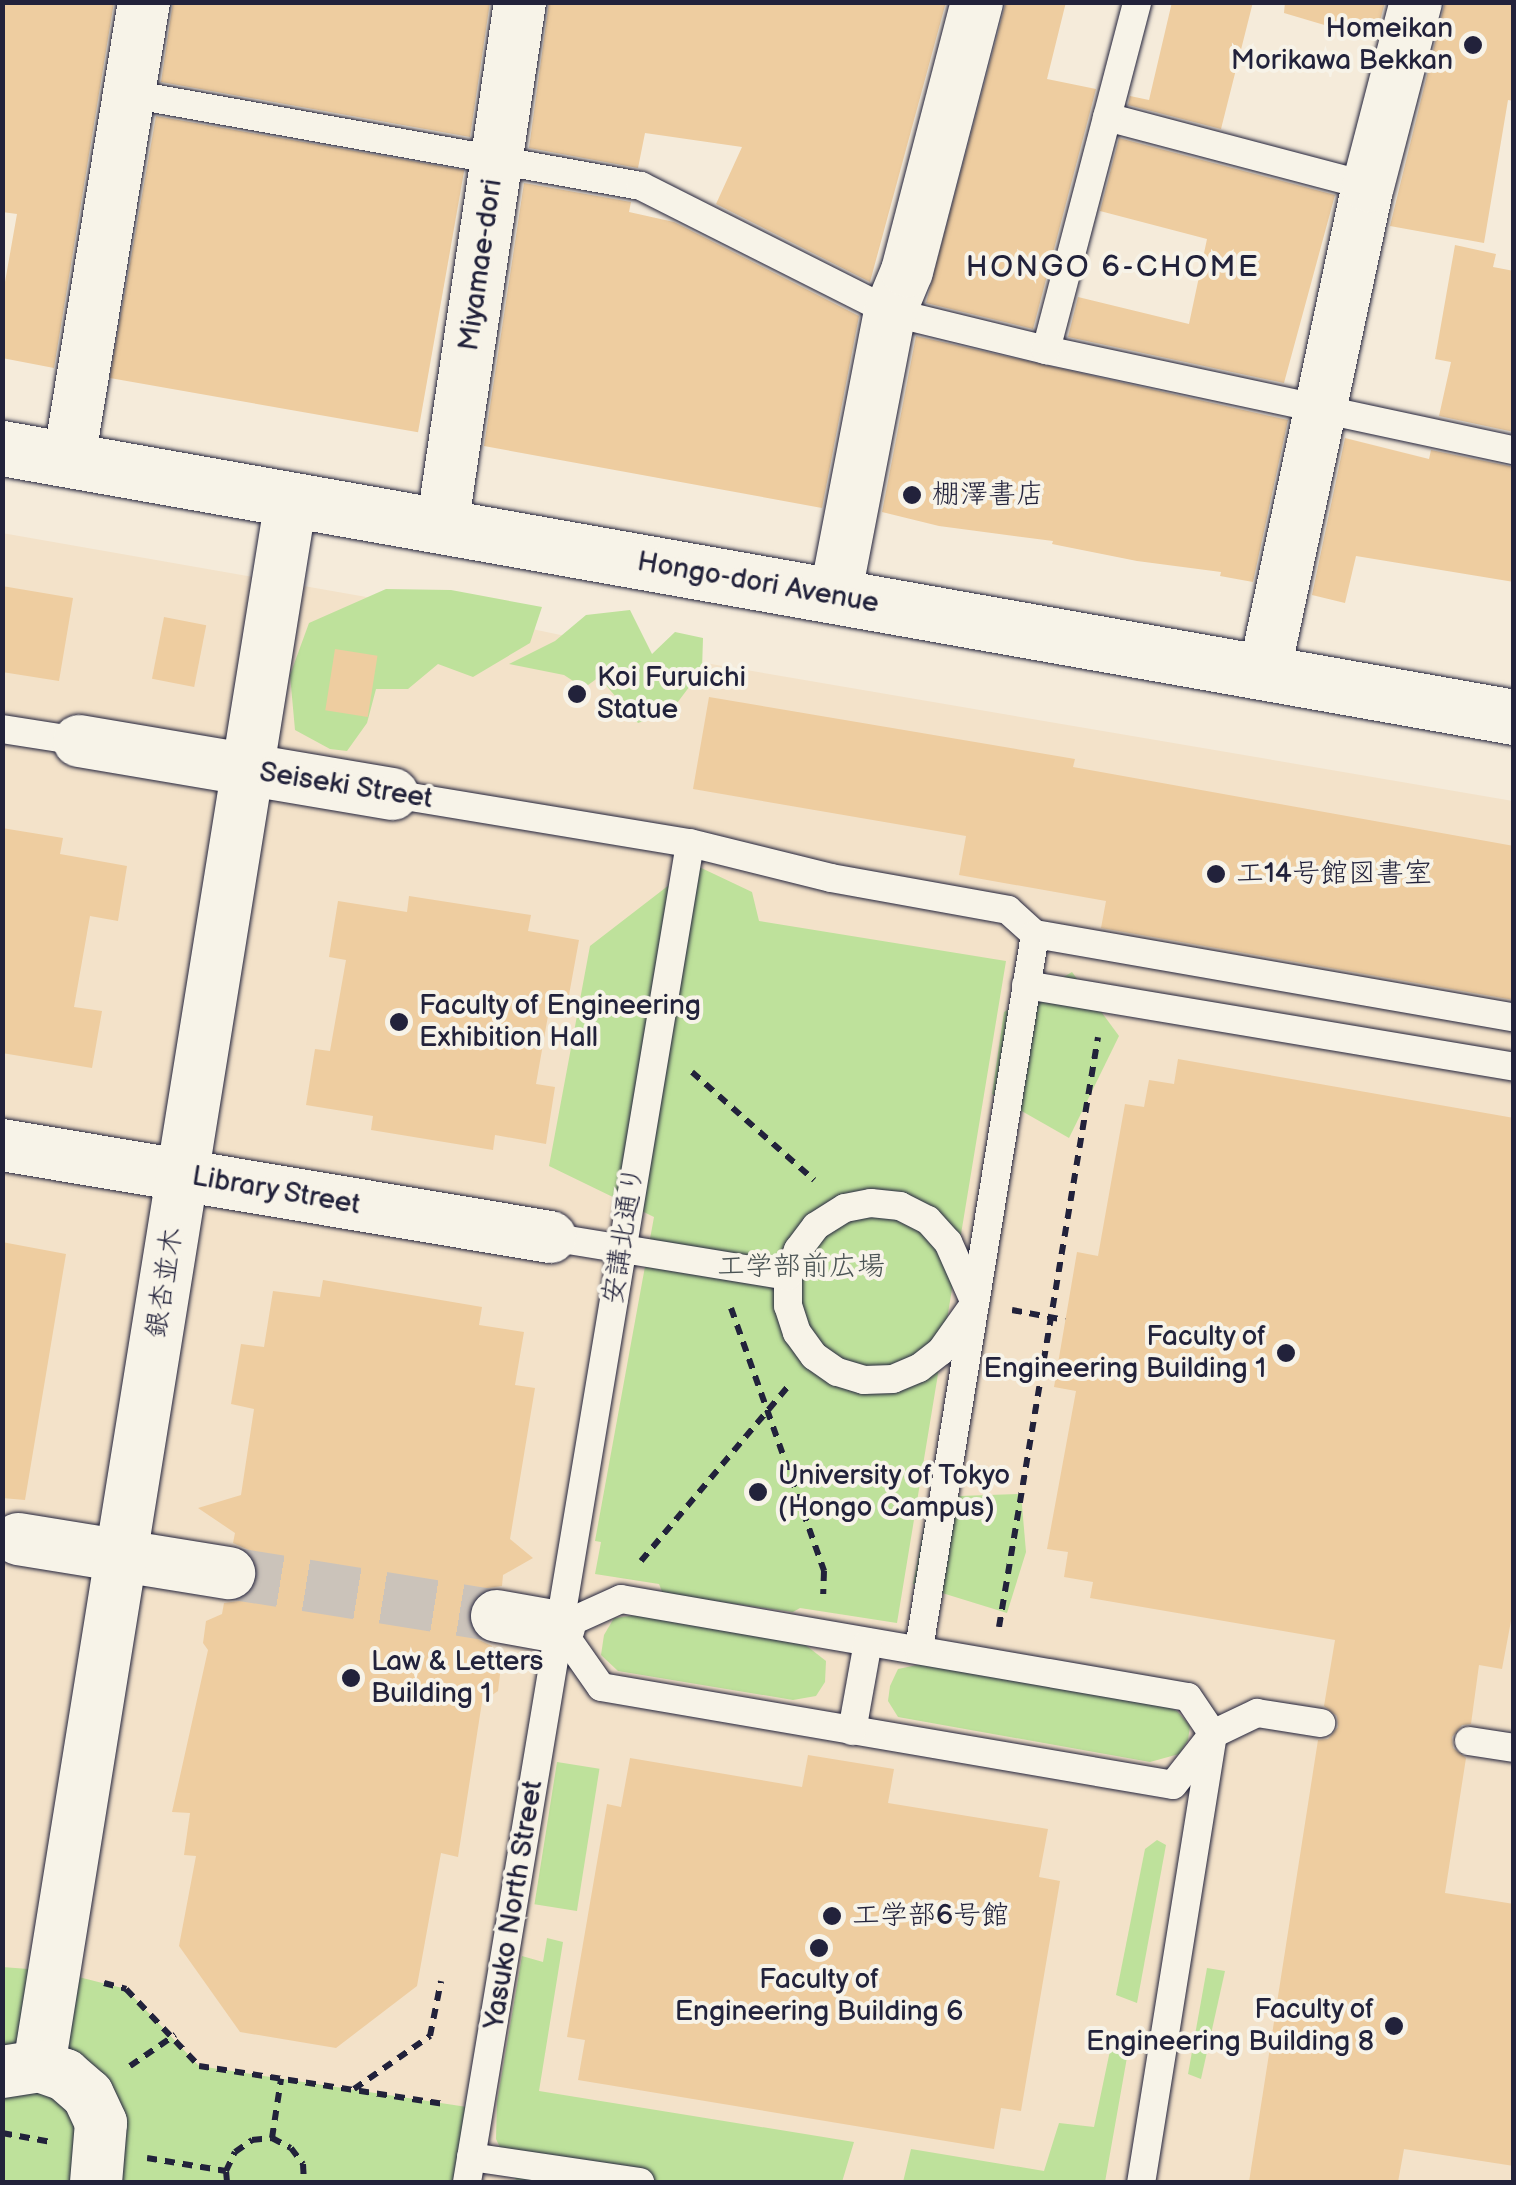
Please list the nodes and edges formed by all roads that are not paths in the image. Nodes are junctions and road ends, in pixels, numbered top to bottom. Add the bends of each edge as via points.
1 (144, 2) edge
2 (520, 2) edge
3 (977, 2) edge
4 (1137, 2) edge
5 (1416, 2) edge
6 (130, 94) junction
7 (1107, 117) junction
8 (496, 163) junction
9 (1368, 186) junction
10 (890, 312) junction
11 (1046, 350) junction
12 (1320, 408) junction
13 (2, 448) edge
14 (1514, 450) edge
15 (69, 460) junction
16 (292, 500) junction
17 (442, 527) junction
18 (834, 597) junction
19 (1264, 674) junction
20 (1514, 717) edge
21 (2, 728) edge
22 (79, 741) joint
23 (248, 770) junction
24 (394, 794) joint
25 (690, 844) junction
26 (1035, 934) junction
27 (1026, 985) junction
28 (1514, 1018) edge
29 (1514, 1067) edge
30 (2, 1145) edge
31 (182, 1175) junction
32 (550, 1237) joint
33 (622, 1249) junction
34 (788, 1276) junction
35 (975, 1303) junction
36 (18, 1539) dead end
37 (121, 1556) junction
38 (229, 1573) tunnel mouth
39 (497, 1616) tunnel mouth
40 (559, 1627) junction
41 (868, 1642) junction
42 (919, 1649) junction
43 (1321, 1723) dead end
44 (852, 1732) junction
45 (1212, 1734) junction
46 (1468, 1741) dead end
47 (1514, 1748) edge
48 (21, 2069) edge
49 (469, 2170) edge
50 (96, 2182) edge
51 (640, 2182) edge
52 (1141, 2182) edge

1 - 6 street
2 - 8 street, Miyamae-dori
3 - 10 street
4 - 7 lane
5 - 9 street
6 - 8 lane
6 - 15 street
7 - 9 lane
7 - 11 lane
8 - 10 lane via 641,186
8 - 17 street, Miyamae-dori
9 - 12 street
10 - 11 lane
10 - 18 street
11 - 12 lane
12 - 14 lane
12 - 19 street
13 - 15 highway, Hongo-dori Avenue
15 - 16 highway, Hongo-dori Avenue
16 - 17 highway, Hongo-dori Avenue
16 - 23 street, 銀杏並木
17 - 18 highway, Hongo-dori Avenue
18 - 19 highway, Hongo-dori Avenue
19 - 20 highway, Hongo-dori Avenue
21 - 22 lane, Seiseki Street
22 - 23 street, Seiseki Street
23 - 24 street, Seiseki Street
23 - 31 street, 銀杏並木
24 - 25 lane, Seiseki Street
25 - 26 lane, Seiseki Street via 1008,910
25 - 33 lane, 安講北通り
26 - 27 lane
26 - 28 lane
27 - 29 lane
27 - 35 lane
30 - 31 street, Library Street
31 - 32 street, Library Street
31 - 37 street, 銀杏並木
32 - 33 lane
33 - 34 lane
33 - 40 lane, 安講北通り
34 - 35 lane via 816,1226 845,1208 900,1206 928,1220 948,1242
34 - 35 lane via 797,1333 814,1356 851,1376 893,1378 919,1368 941,1351
35 - 42 lane
36 - 37 street
37 - 38 street
37 - 48 street, 銀杏並木 via 55,1972
39 - 40 street
40 - 41 lane via 621,1599
40 - 44 lane via 601,1687
40 - 49 lane, Yasuko North Street
41 - 42 lane
41 - 44 lane
42 - 45 lane via 1188,1697
43 - 45 lane via 1258,1713
44 - 45 lane via 1174,1785
45 - 52 lane
46 - 47 lane
48 - 50 street via 65,2075 88,2095 101,2123
49 - 51 lane

